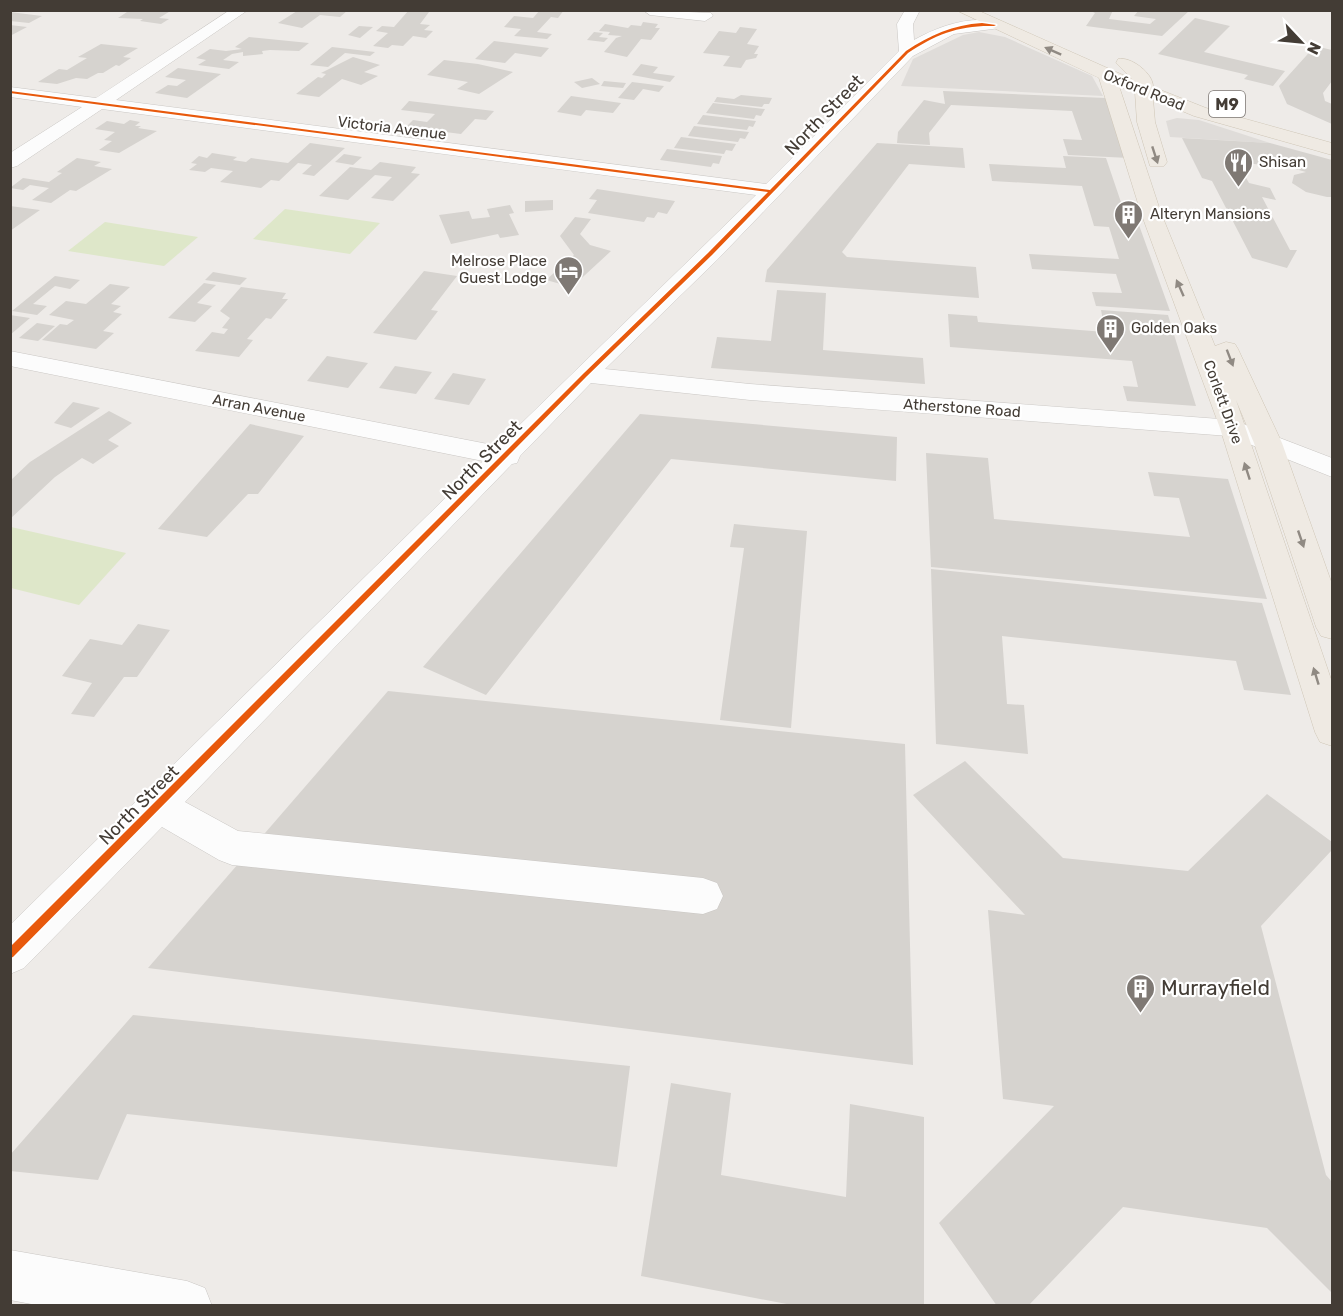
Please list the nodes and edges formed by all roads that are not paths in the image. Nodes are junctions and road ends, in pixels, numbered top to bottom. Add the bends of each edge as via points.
1 (241, 10) edge
2 (650, 10) edge
3 (963, 10) edge
4 (705, 16) dead end
5 (998, 18) edge
6 (908, 29) edge
7 (945, 31) junction
8 (1070, 40) dead end
9 (1115, 65) junction
10 (1154, 84) junction
11 (10, 92) edge
12 (98, 103) junction
13 (1202, 103) junction
14 (1144, 119) junction
15 (1332, 140) edge
16 (1332, 149) edge
17 (10, 162) edge
18 (770, 191) junction
19 (10, 358) edge
20 (585, 375) junction
21 (1233, 428) junction
22 (1268, 443) junction
23 (507, 456) junction
24 (1332, 468) edge
25 (1332, 627) edge
26 (1332, 732) edge
27 (159, 806) junction
28 (704, 896) dead end
29 (10, 954) edge
30 (10, 1275) edge
31 (187, 1305) edge

1 - 12 street
2 - 4 street
3 - 5 main road, Oxford Road / M9
5 - 7 street, North Street
5 - 8 main road, Oxford Road / M9
9 -> 5 main road, Oxford Road / M9
6 - 7 street, North Street
6 - 7 street
6 - 18 street, North Street
9 - 10 main road, Oxford Road / M9
21 -> 9 main road, Corlett Drive via 1150,213
10 - 13 main road, Oxford Road / M9
10 - 14 main road, Corlett Drive
11 - 12 street, Victoria Avenue
12 - 17 street
12 - 18 street, Victoria Avenue
13 - 14 main road
13 - 15 main road, Oxford Road / M9
13 - 16 main road, Oxford Road / M9
14 -> 22 main road, Corlett Drive via 1179,230
18 - 20 street, North Street
19 - 23 street, Arran Avenue
20 - 21 street, Atherstone Road via 750,392
20 - 23 street, North Street
21 - 22 street, Atherstone Road
26 -> 21 main road, Corlett Drive
22 - 24 street, Atherstone Road
22 -> 25 main road, Corlett Drive
23 - 27 street, North Street
27 - 28 street via 232,848
27 - 29 street, North Street
30 - 31 street

